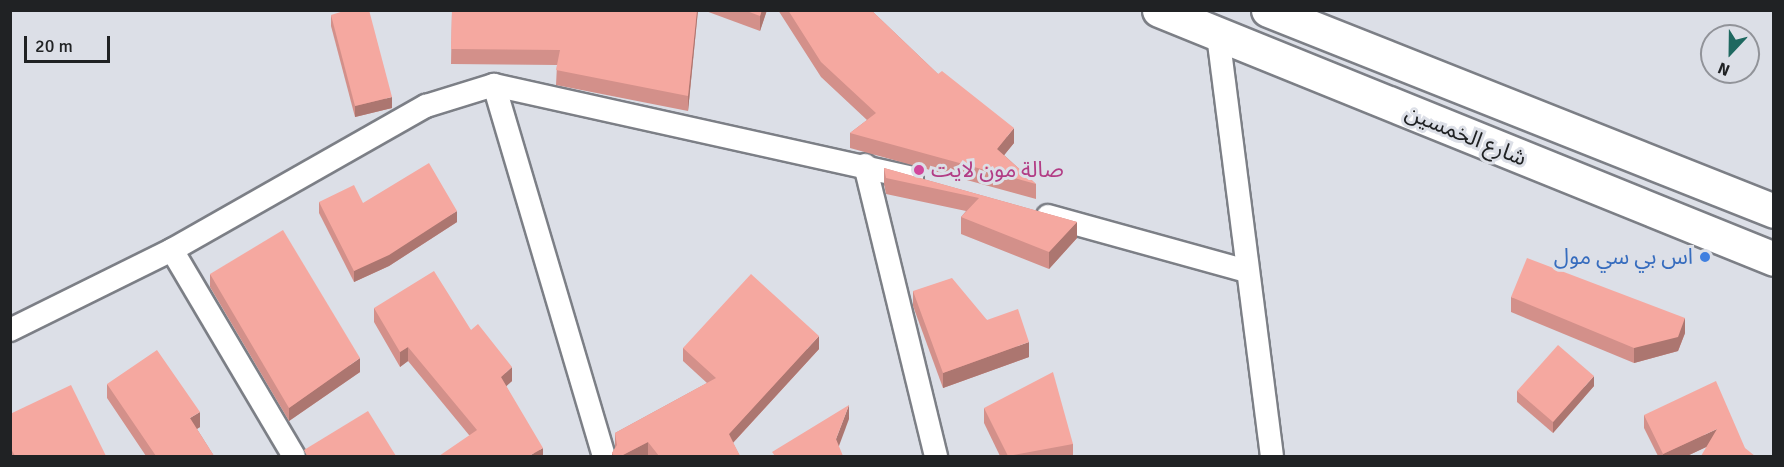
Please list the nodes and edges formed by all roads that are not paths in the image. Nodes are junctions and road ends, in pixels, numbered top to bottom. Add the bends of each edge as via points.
1 (1159, 10) edge
2 (1268, 10) edge
3 (1218, 35) junction
4 (1358, 46) junction
5 (494, 85) junction
6 (1342, 85) junction
7 (865, 165) junction
8 (934, 184) edge
9 (1026, 210) edge
10 (1773, 211) edge
11 (172, 250) junction
12 (1773, 259) edge
13 (1245, 271) junction
14 (10, 330) edge
15 (294, 456) edge
16 (604, 456) edge
17 (936, 456) edge
18 (1272, 456) edge

1 - 3 main road, شارع الخمسين
2 - 4 main road, شارع الخمسين
3 - 6 main road, شارع الخمسين
3 - 13 street
4 - 6 main road
4 - 10 main road, شارع الخمسين
5 - 7 street
5 - 11 street via 426,106
5 - 16 street
6 - 12 main road, شارع الخمسين
7 - 8 street
7 - 17 street
9 - 13 street
11 - 14 street
11 - 15 street
13 - 18 street

